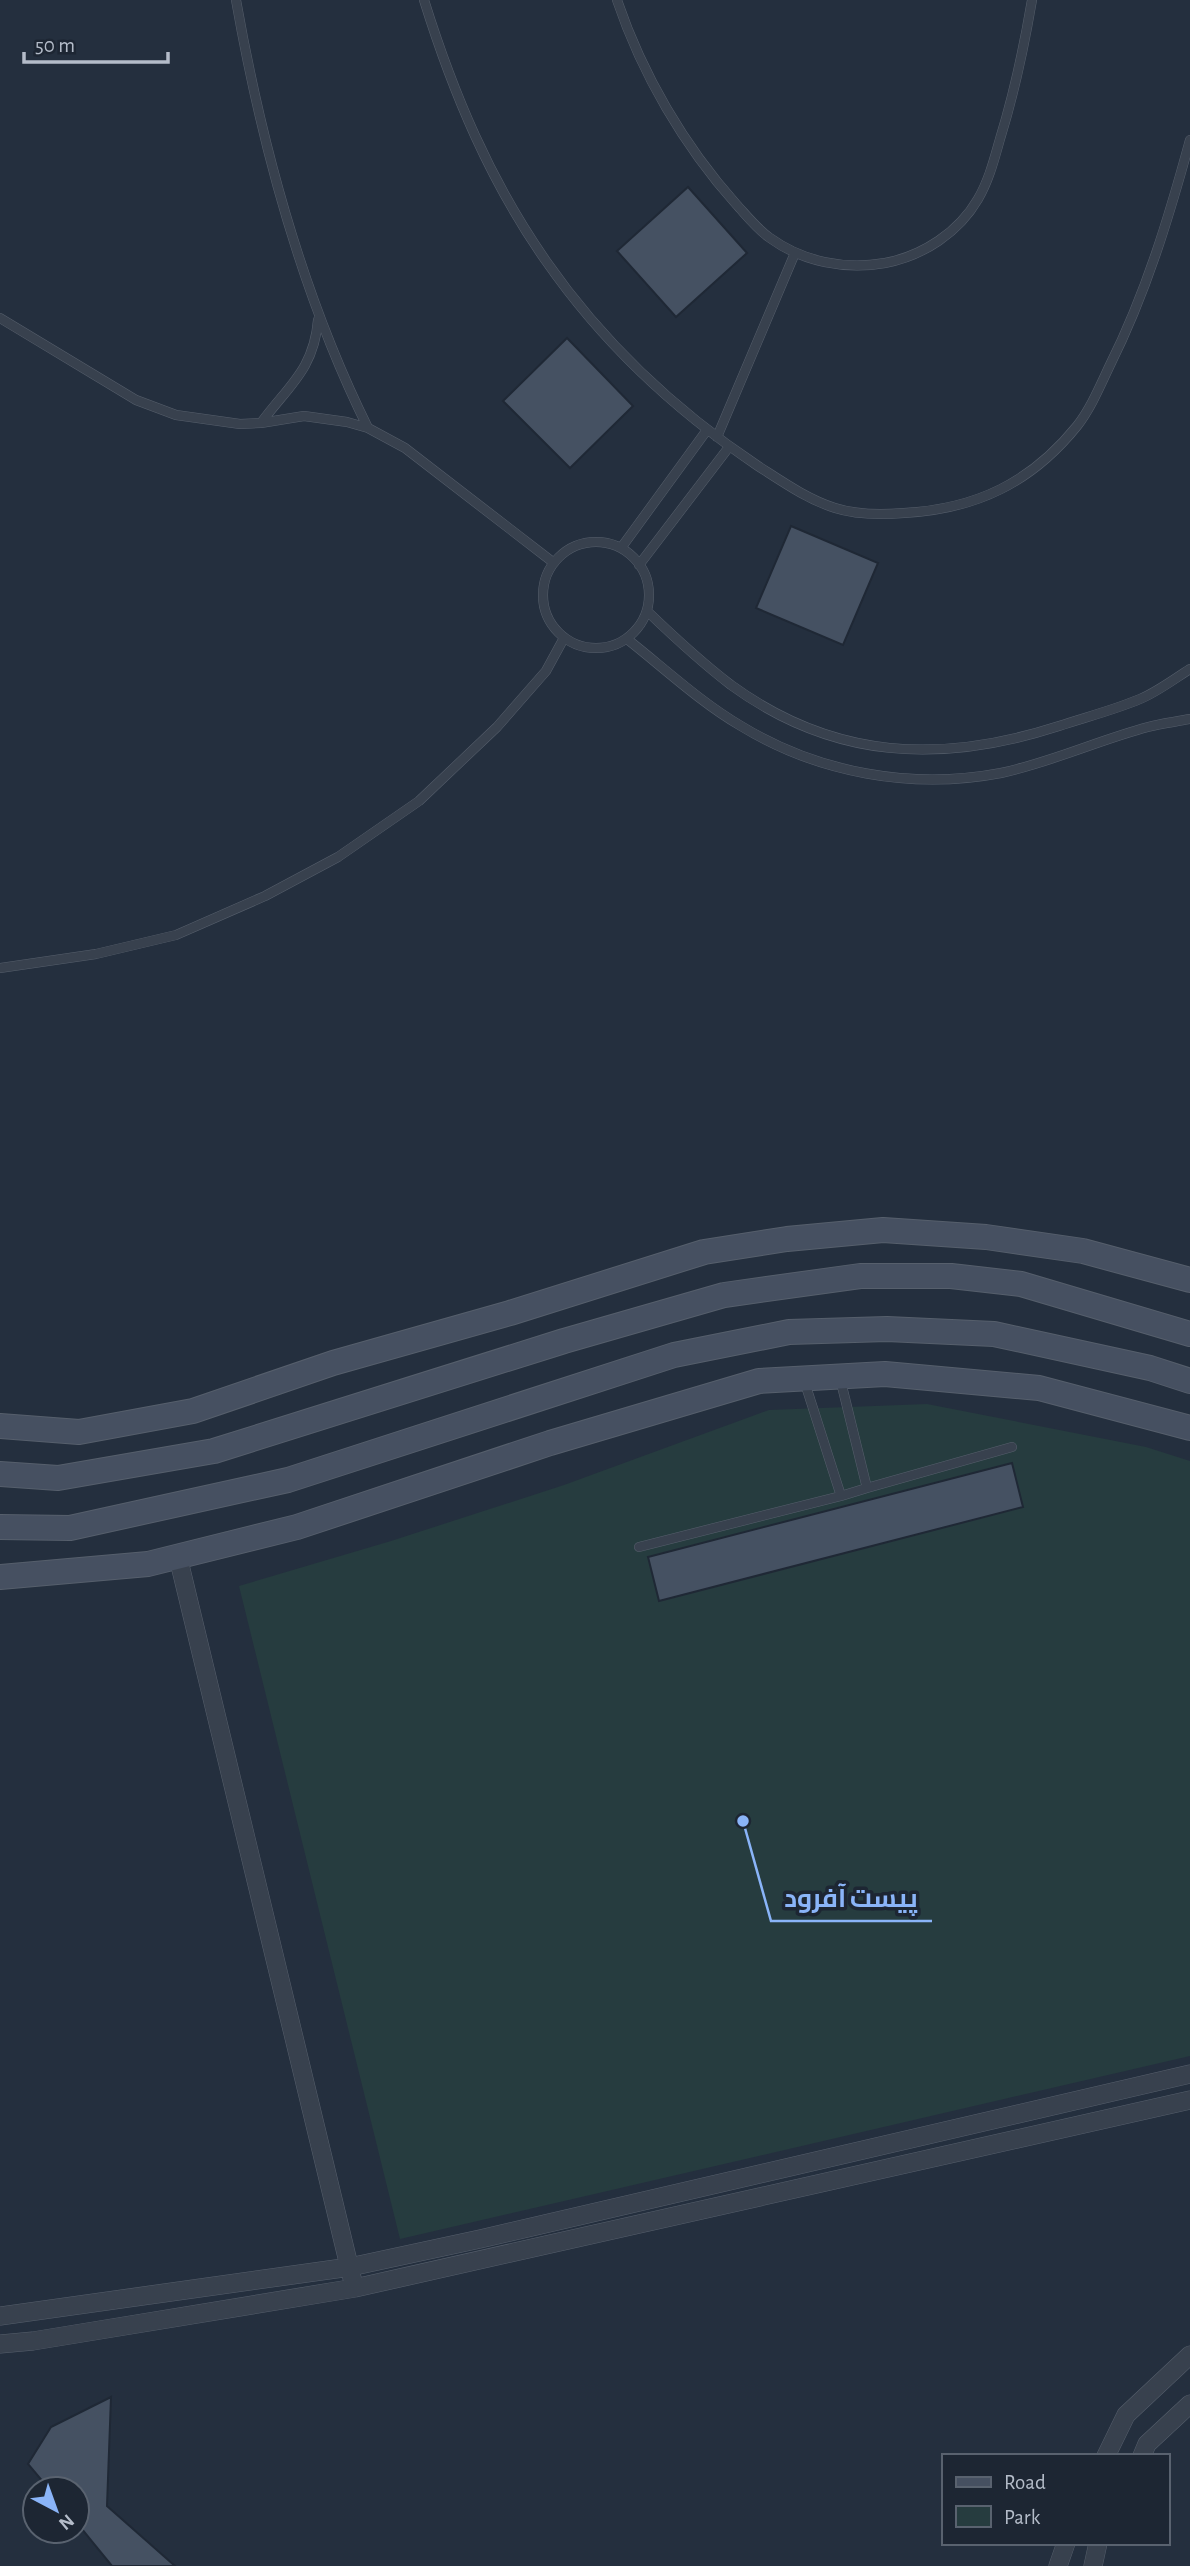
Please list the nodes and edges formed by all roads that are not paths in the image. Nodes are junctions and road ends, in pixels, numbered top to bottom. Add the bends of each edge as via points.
1 (236, 0) edge
2 (424, 0) edge
3 (617, 0) edge
4 (1032, 0) edge
5 (1190, 140) edge
6 (795, 253) junction
7 (318, 315) junction
8 (0, 318) edge
9 (261, 423) junction
10 (368, 428) junction
11 (707, 430) junction
12 (717, 438) junction
13 (729, 447) junction
14 (621, 548) junction
15 (554, 563) junction
16 (639, 565) junction
17 (647, 611) junction
18 (564, 638) junction
19 (627, 639) junction
20 (1190, 669) edge
21 (1190, 719) edge
22 (0, 968) edge
23 (1190, 1280) edge
24 (1190, 1334) edge
25 (840, 1376) junction
26 (804, 1379) junction
27 (1190, 1381) edge
28 (0, 1426) edge
29 (1190, 1428) edge
30 (1012, 1447) dead end
31 (0, 1474) edge
32 (867, 1488) junction
33 (841, 1496) junction
34 (0, 1527) edge
35 (639, 1547) dead end
36 (178, 1557) junction
37 (0, 1577) edge
38 (1190, 2074) edge
39 (1190, 2100) edge
40 (350, 2267) junction
41 (355, 2288) junction
42 (0, 2316) edge
43 (0, 2344) edge
44 (1190, 2355) edge
45 (1190, 2404) edge
46 (1107, 2454) edge
47 (1143, 2454) edge
48 (1065, 2545) edge
49 (1098, 2545) edge
50 (1058, 2566) edge
51 (1093, 2566) edge

1 - 7 lane via 274,169
2 - 11 lane via 460,105 497,183 545,260 606,337
3 - 6 lane via 656,89 702,162 758,228
4 - 6 lane via 990,175 960,223 929,247 875,265 841,265
5 - 13 lane via 1129,328 1078,425 1021,479 967,505 871,515 836,509 798,492
6 - 12 lane
7 - 9 lane via 314,344 303,371
7 - 10 lane
8 - 9 lane via 155,409 218,423
9 - 10 lane via 304,416
10 - 15 lane via 405,448
11 - 12 lane
11 - 14 lane
12 - 13 lane
13 - 16 lane
14 - 15 lane via 585,543
14 - 16 lane
15 - 18 lane via 546,577 545,611
16 - 17 lane via 650,592
17 - 19 lane
17 - 20 lane via 691,653 754,701 831,736 886,748 943,750 1021,738 1142,699
18 - 19 lane via 595,649
18 - 22 lane via 546,671 497,727 419,800 338,857 176,935 96,954
19 - 21 lane via 714,708 766,740 823,763 883,776 944,779 1001,773 1148,727
23 - 28 main road via 1083,1251 986,1237 883,1230 787,1239 704,1252 333,1363 193,1411 79,1432
24 - 31 main road via 1021,1284 951,1276 860,1276 724,1295 214,1451 58,1478
25 - 26 main road
25 - 29 main road via 885,1374 1040,1388
25 - 32 lane
26 - 33 lane
26 - 36 main road via 759,1381 550,1443 297,1527
27 - 34 main road via 994,1334 887,1329 789,1332 674,1355 288,1480 70,1528
30 - 32 lane
32 - 33 lane
33 - 35 lane
36 - 37 main road via 148,1564
36 - 40 street
38 - 40 street
39 - 41 street
40 - 41 street
40 - 42 street
41 - 43 street
44 - 46 street via 1126,2415
45 - 47 street via 1147,2444
48 - 50 street
49 - 51 street

